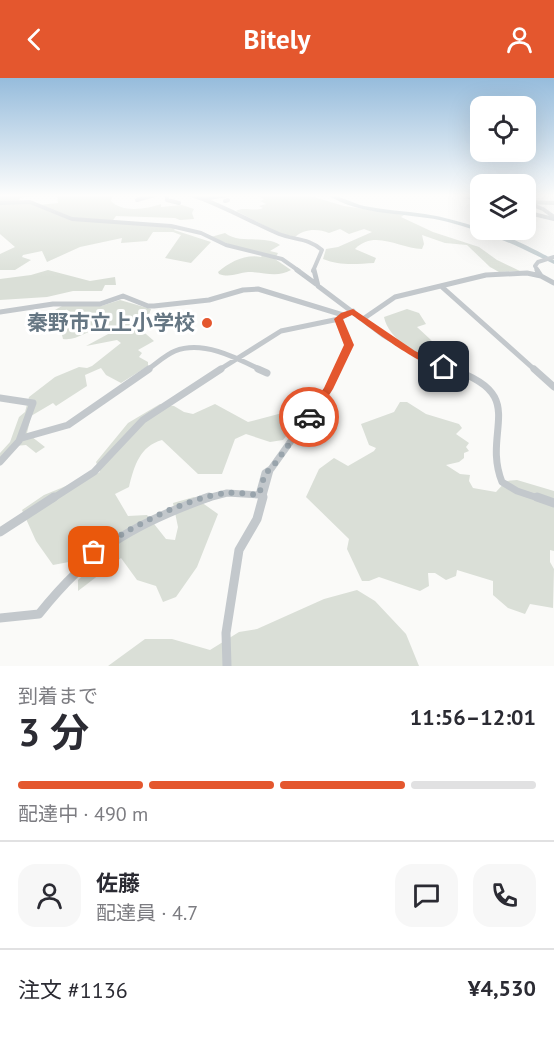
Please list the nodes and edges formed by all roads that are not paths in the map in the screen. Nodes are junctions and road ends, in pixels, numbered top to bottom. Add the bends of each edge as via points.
1 (121, 222) edge
2 (255, 222) edge
3 (552, 258) edge
4 (541, 276) junction
5 (554, 284) edge
6 (318, 286) junction
7 (442, 287) junction
8 (353, 311) junction
9 (0, 312) edge
10 (341, 317) junction
11 (363, 319) junction
12 (237, 358) junction
13 (267, 373) dead end
14 (554, 387) edge
15 (0, 398) edge
16 (22, 438) junction
17 (0, 462) edge
18 (271, 469) junction
19 (554, 503) edge
20 (0, 532) edge
21 (0, 618) edge
22 (227, 666) edge

1 - 6 street via 171,226 201,233 226,245 282,260
2 - 6 street via 281,235 319,245 322,252 313,272
3 - 4 street via 538,262 535,269
4 - 5 street
4 - 7 street via 494,274
6 - 8 street
7 - 11 street via 395,297
7 - 14 street
8 - 10 street
8 - 11 street
9 - 10 street via 53,304 100,304 123,296 154,306 209,300 251,289 268,291
10 - 12 street via 281,330
10 - 18 street via 349,341 346,352 328,389
11 - 19 street via 425,360 475,378 490,390 499,406 499,477 517,491
12 - 13 street
12 - 16 street via 201,348 175,351 68,424
12 - 20 street via 143,420 94,471
15 - 16 street via 33,403
16 - 17 street
18 - 21 street via 265,473 259,495 219,494 123,532 80,565 39,614
18 - 22 street via 257,519 239,550 226,633

